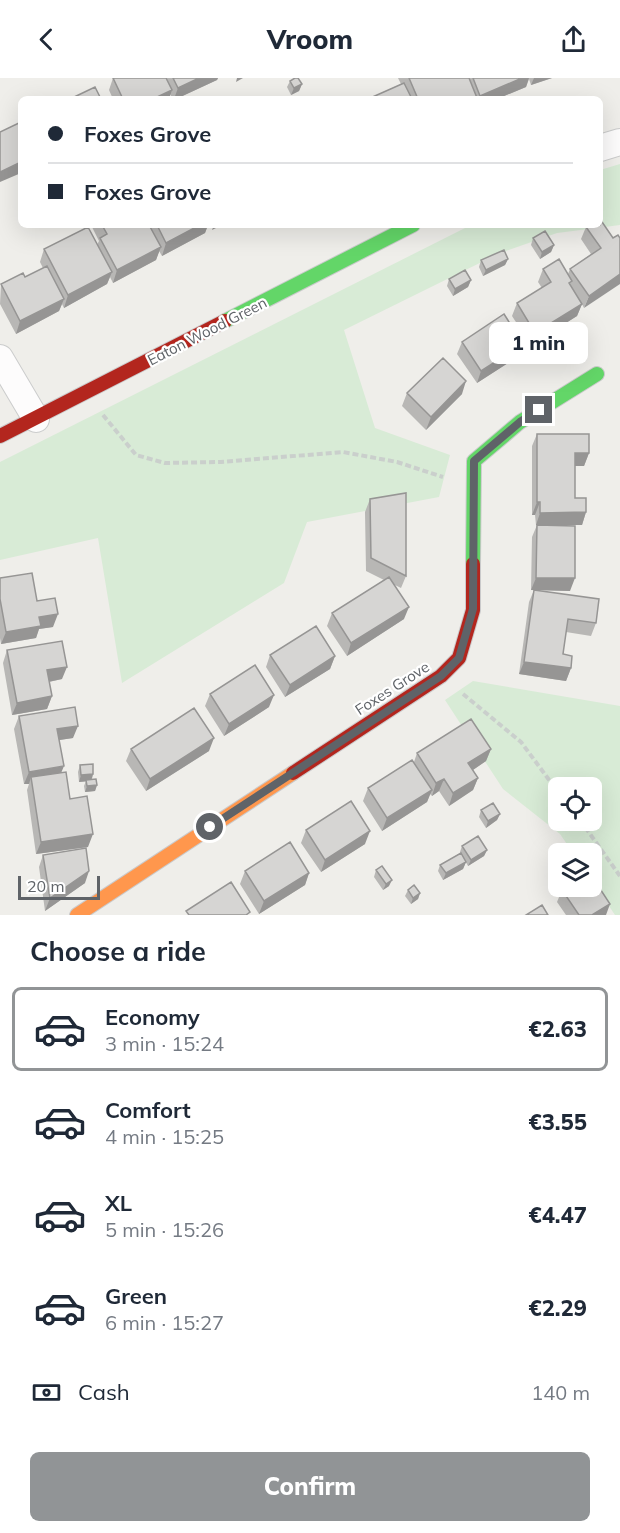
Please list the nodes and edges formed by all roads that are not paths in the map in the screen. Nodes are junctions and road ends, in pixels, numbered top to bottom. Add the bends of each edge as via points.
1 (620, 142) edge
2 (603, 147) edge
3 (407, 228) edge
4 (0, 358) edge
5 (597, 374) dead end
6 (36, 418) junction
7 (0, 436) edge
8 (77, 915) edge

1 - 2 street
3 - 6 street, Eaton Wood Green
4 - 6 street
5 - 8 street, Foxes Grove via 520,422 474,461 473,609 459,658 441,676
6 - 7 street, Eaton Wood Green

